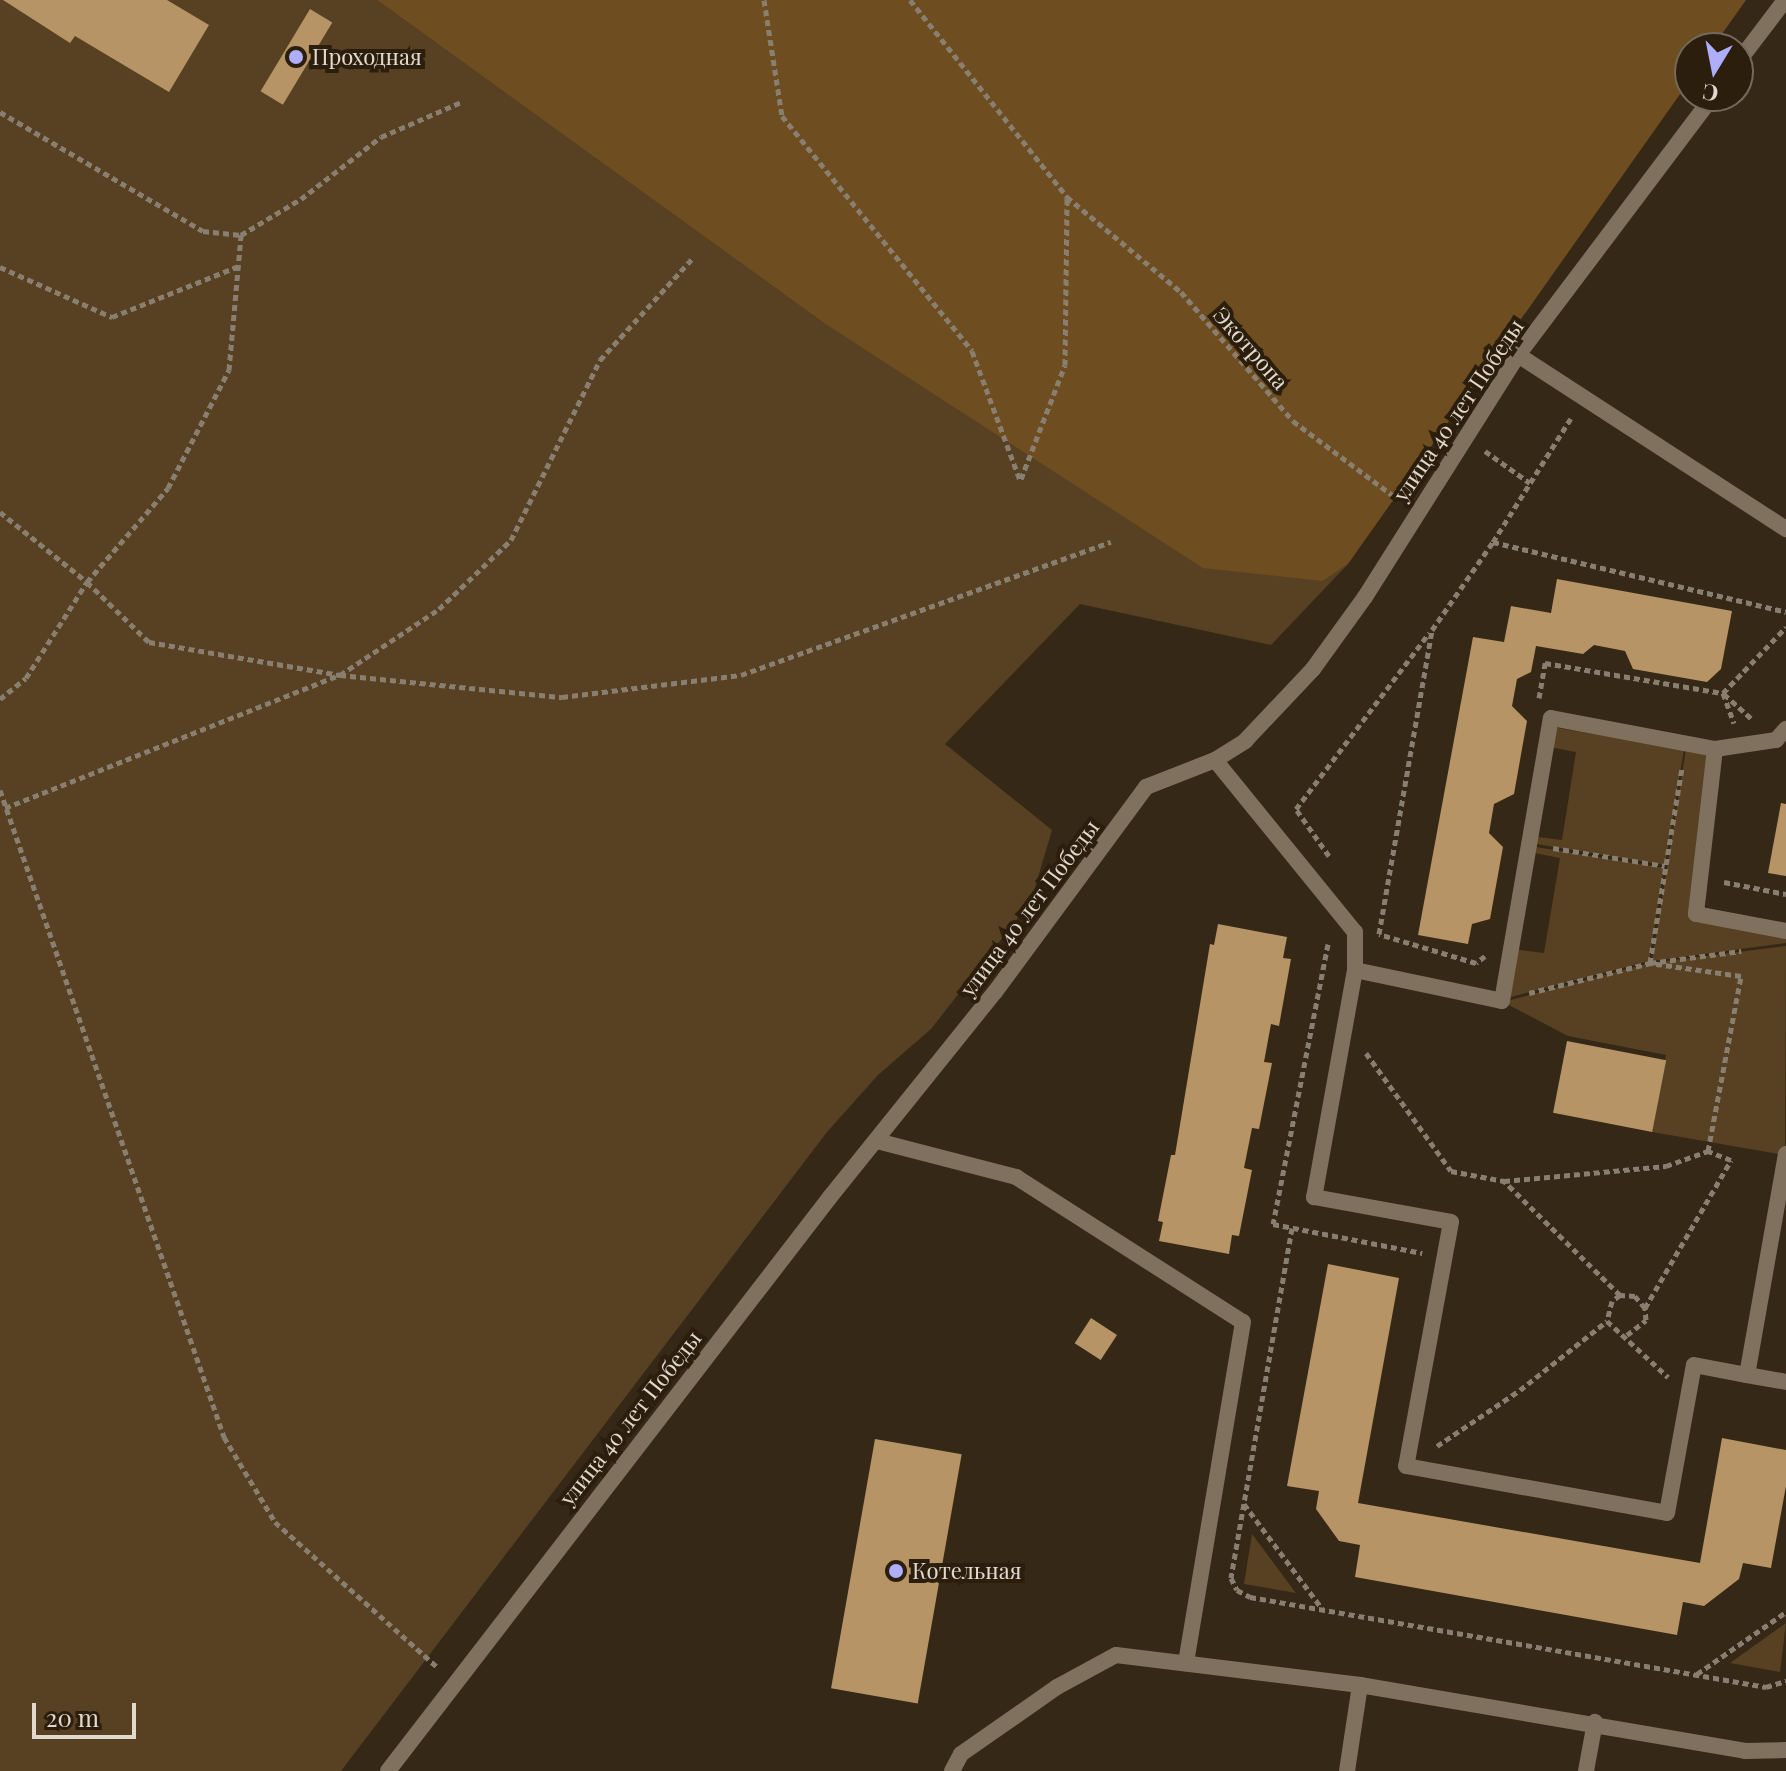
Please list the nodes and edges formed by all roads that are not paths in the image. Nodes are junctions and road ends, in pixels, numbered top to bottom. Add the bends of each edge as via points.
1 (1785, 0) edge
2 (1754, 41) edge
3 (1701, 112) edge
4 (1518, 355) junction
5 (1786, 529) edge
6 (1786, 729) edge
7 (1715, 749) junction
8 (1215, 760) junction
9 (1786, 931) edge
10 (1355, 970) junction
11 (877, 1141) junction
12 (1786, 1154) edge
13 (1747, 1375) junction
14 (1786, 1382) edge
15 (1186, 1663) junction
16 (1360, 1685) junction
17 (1595, 1722) junction
18 (1786, 1750) edge
19 (388, 1771) edge
20 (952, 1771) edge
21 (1347, 1771) edge
22 (1586, 1771) edge

1 - 2 street
3 - 4 street, улица 40 лет Победы
4 - 5 street
4 - 8 street, улица 40 лет Победы via 1365,597 1313,669 1245,741
6 - 7 street via 1776,740
7 - 9 street via 1696,914
7 - 10 street via 1551,718 1502,1001
8 - 10 street via 1355,932
8 - 11 street, улица 40 лет Победы via 1180,769 1146,787
10 - 13 street via 1314,1197 1451,1222 1406,1466 1667,1513 1694,1365
11 - 15 street via 1016,1177 1243,1322
11 - 19 street, улица 40 лет Победы
12 - 13 street
13 - 14 street
15 - 16 street
15 - 20 street via 1116,1655 1057,1687 961,1754
16 - 17 street
16 - 21 street
17 - 18 street via 1745,1751
17 - 22 street

